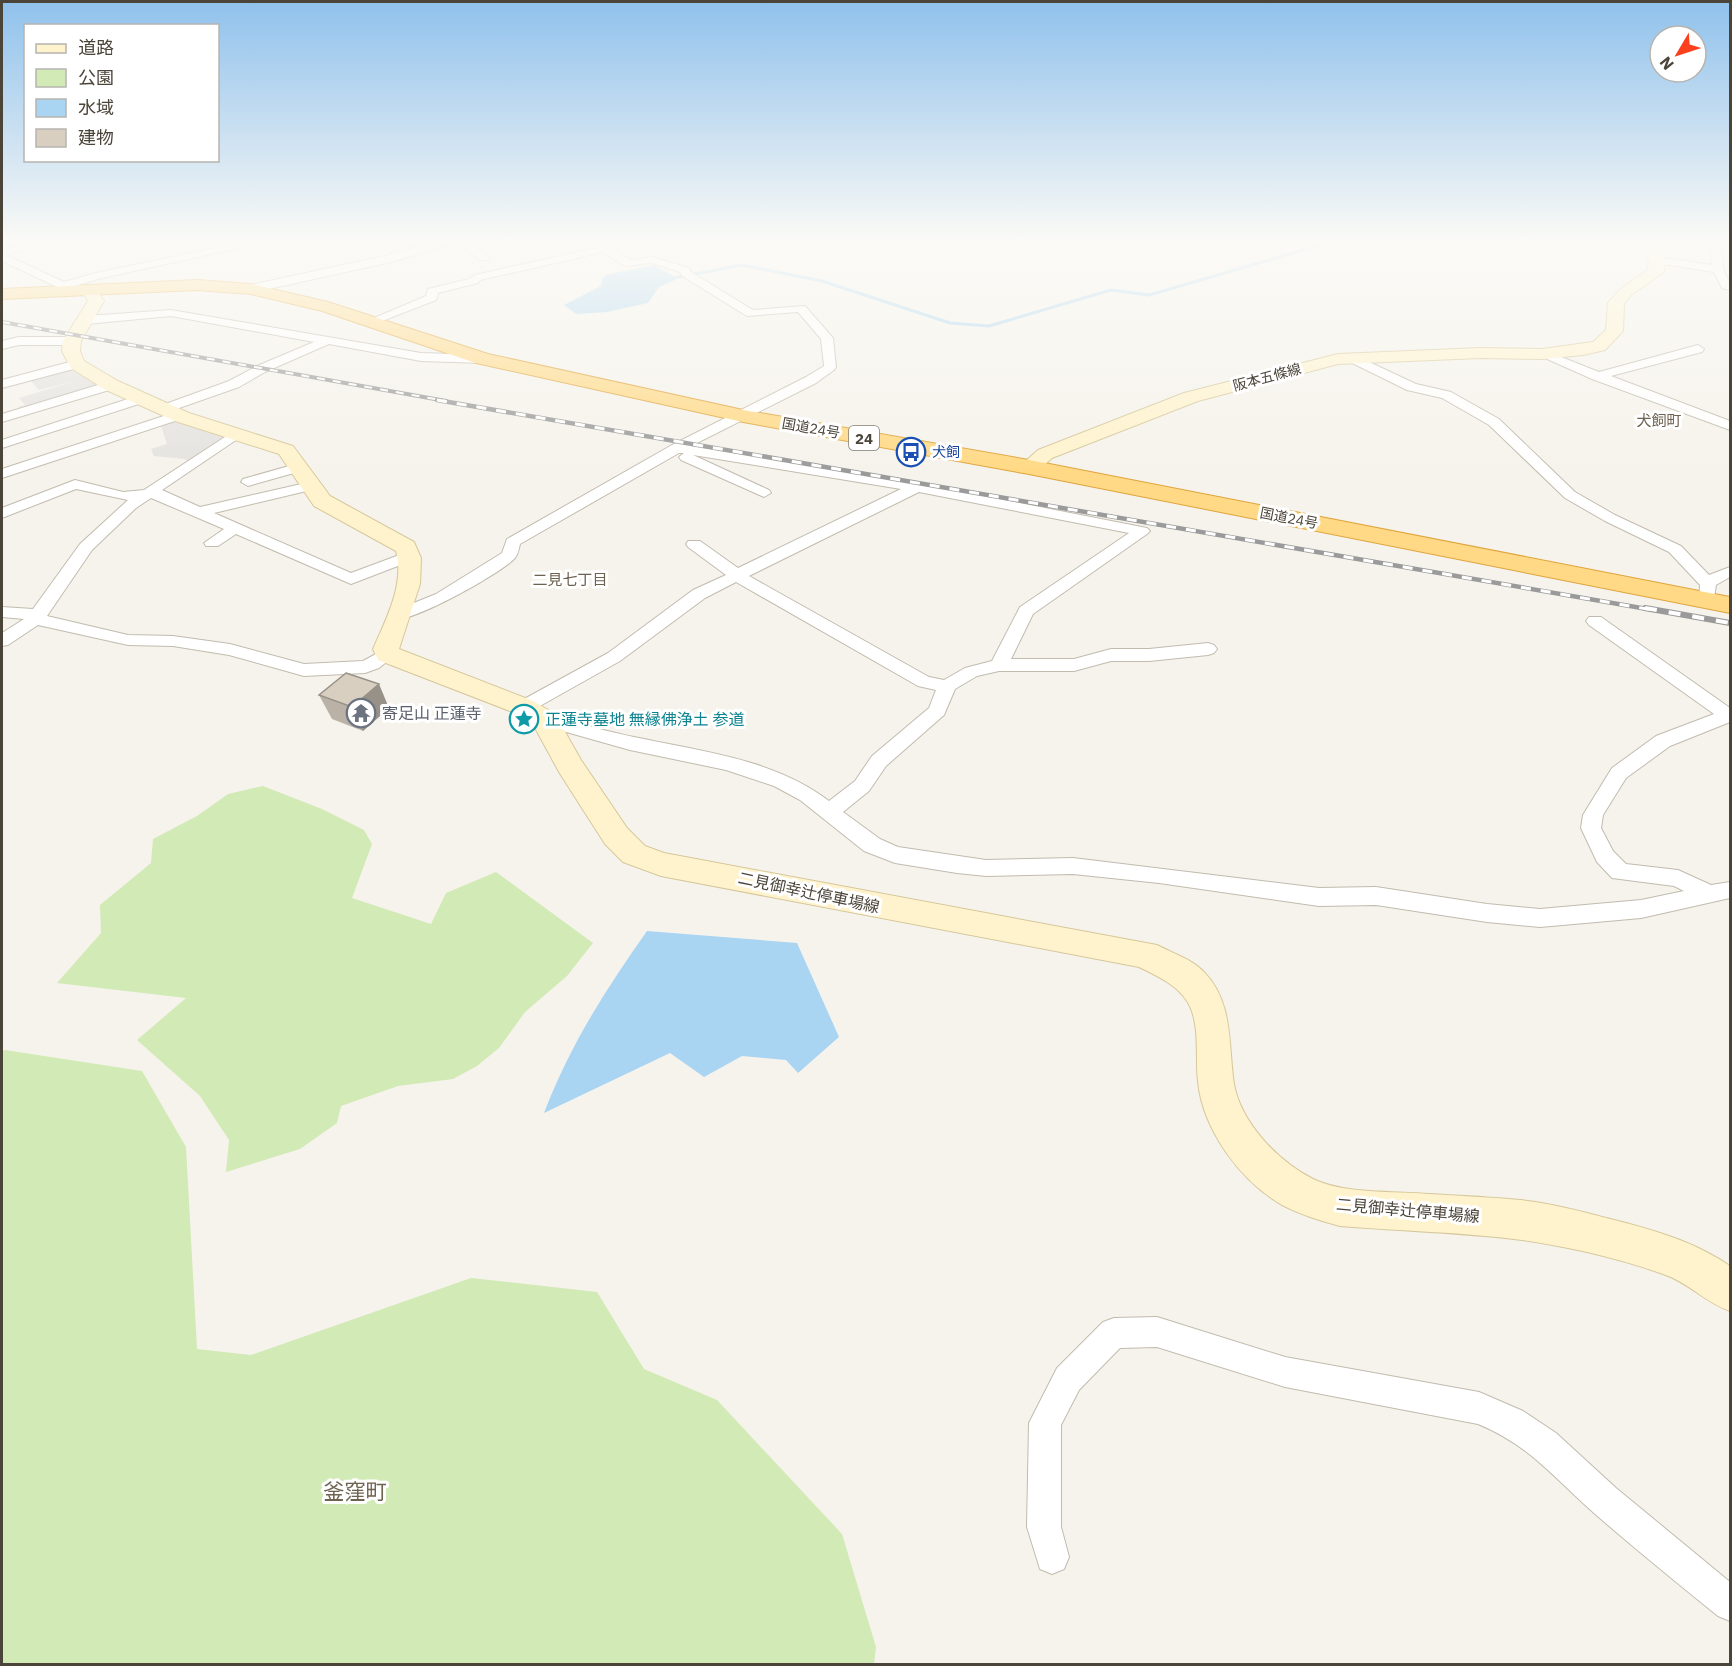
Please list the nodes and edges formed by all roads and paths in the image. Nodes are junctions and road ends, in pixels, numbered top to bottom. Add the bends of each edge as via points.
1 (89, 316) edge
2 (162, 316) edge
3 (187, 316) edge
4 (357, 316) edge
5 (387, 316) edge
6 (808, 316) edge
7 (1615, 316) edge
8 (374, 321) junction
9 (330, 340) junction
10 (78, 341) junction
11 (2, 345) edge
12 (1698, 349) dead end
13 (1542, 354) junction
14 (1352, 358) junction
15 (483, 359) junction
16 (1598, 376) junction
17 (2, 384) edge
18 (111, 385) junction
19 (160, 412) junction
20 (743, 416) junction
21 (2, 418) edge
22 (1731, 426) edge
23 (234, 435) junction
24 (2, 444) edge
25 (675, 449) junction
26 (1029, 467) junction
27 (2, 474) edge
28 (303, 477) junction
29 (248, 482) dead end
30 (2, 487) edge
31 (917, 487) junction
32 (764, 493) dead end
33 (145, 494) junction
34 (198, 512) junction
35 (2, 513) edge
36 (234, 529) junction
37 (212, 543) dead end
38 (694, 544) dead end
39 (410, 556) junction
40 (1731, 572) edge
41 (738, 576) junction
42 (1707, 592) junction
43 (1731, 604) edge
44 (2, 612) edge
45 (400, 615) junction
46 (37, 617) junction
47 (1595, 621) dead end
48 (2, 641) edge
49 (1208, 649) dead end
50 (387, 654) junction
51 (999, 666) junction
52 (947, 686) junction
53 (534, 713) junction
54 (1729, 715) edge
55 (830, 811) junction
56 (1731, 890) edge
57 (1708, 894) junction
58 (1731, 1290) edge
59 (1052, 1557) dead end
60 (1731, 1605) edge

1 - 10 main road
2 - 10 street
3 - 9 street
4 - 8 highway, 国道24号 / 24
5 - 8 street
6 - 20 street via 827,338 830,367
7 - 13 main road, 阪本五條線 via 1614,331 1599,346
8 - 15 highway, 国道24号 / 24
9 - 15 street via 421,357
9 - 19 street via 234,384
10 - 11 street via 19,341
10 - 17 street
10 - 18 main road
12 - 16 street
13 - 14 main road, 阪本五條線
13 - 16 street
14 - 26 main road, 阪本五條線 via 1191,397 1045,454
14 - 42 street via 1412,387 1446,395 1494,422 1570,495 1675,549
15 - 20 highway, 国道24号 / 24
16 - 22 street
18 - 19 main road
18 - 21 street
19 - 23 main road
19 - 24 street
19 - 27 street
19 - 30 street via 160,435
20 - 25 street
20 - 26 highway, 国道24号 / 24
23 - 28 main road via 286,450
23 - 33 street
25 - 31 street
25 - 32 street
25 - 45 street via 513,542 509,555 442,598
26 - 42 highway, 国道24号 / 24
28 - 29 street
28 - 34 street
28 - 39 main road via 322,501 398,542
31 - 41 street
31 - 51 street via 1142,531 1026,611
33 - 34 street via 156,493
33 - 35 street via 123,496 75,484
33 - 46 street via 86,548
34 - 36 street
36 - 37 street
36 - 39 street via 351,579
38 - 41 street
39 - 45 main road
40 - 42 street via 1716,577
41 - 52 street via 924,682
41 - 53 street via 699,594
42 - 43 highway, 国道24号 / 24
44 - 46 street
45 - 50 main road
46 - 48 street
46 - 50 street via 128,639 230,650 304,670 364,667
47 - 54 street
49 - 51 street via 1111,655 1074,665
50 - 53 main road
51 - 52 street via 971,672
52 - 55 street via 937,711 879,760 862,786
53 - 55 street via 630,743 728,764 781,781
53 - 58 main road, 二見御幸辻停車場線 via 616,836 634,854 661,864 1145,955 1174,969 1192,982 1203,998 1210,1017 1216,1087 1236,1133 1257,1161 1282,1183 1312,1199 1340,1207 1521,1220 1580,1232 1666,1254 1696,1267
54 - 57 street via 1663,741 1619,773 1593,814 1591,828 1605,856 1620,872 1678,878
55 - 57 street via 872,845 895,855 986,868 1073,866 1319,897 1376,896 1540,918 1641,909
56 - 57 street
59 - 60 street via 1044,1527 1045,1423 1068,1379 1114,1333 1157,1332 1285,1372 1479,1408 1512,1422 1545,1444 1604,1500

